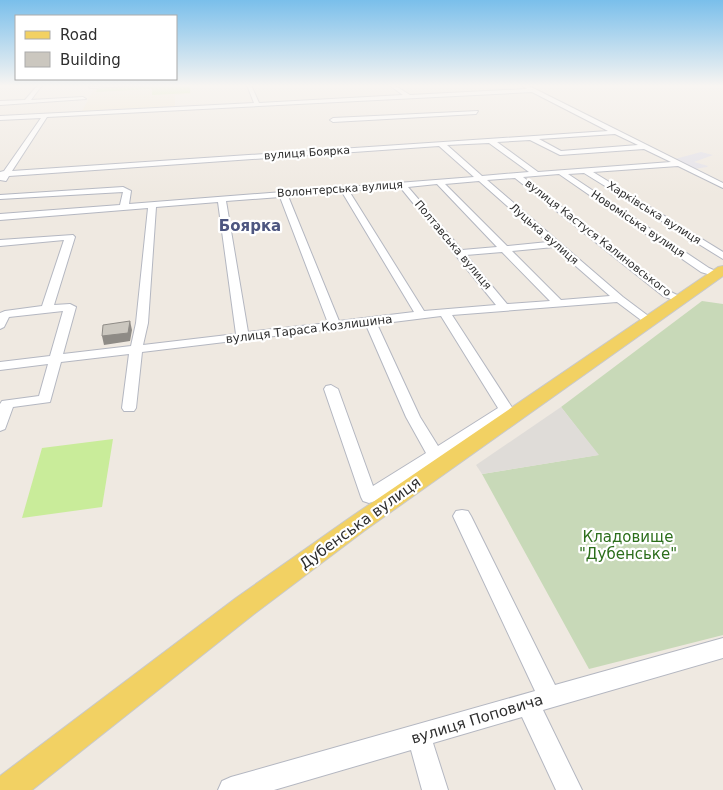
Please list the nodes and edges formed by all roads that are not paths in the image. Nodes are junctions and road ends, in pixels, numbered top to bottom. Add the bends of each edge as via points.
1 (41, 122) edge
2 (595, 122) edge
3 (615, 132) junction
4 (532, 138) junction
5 (490, 140) junction
6 (441, 144) junction
7 (646, 147) junction
8 (680, 164) junction
9 (585, 170) junction
10 (560, 172) junction
11 (3, 174) edge
12 (535, 174) junction
13 (516, 175) junction
14 (480, 178) junction
15 (439, 182) junction
16 (0, 183) edge
17 (402, 184) junction
18 (723, 186) edge
19 (344, 189) junction
20 (283, 194) junction
21 (0, 197) edge
22 (222, 199) junction
23 (52, 203) junction
24 (152, 205) junction
25 (124, 207) junction
26 (0, 217) edge
27 (0, 243) edge
28 (556, 244) junction
29 (504, 249) junction
30 (460, 253) junction
31 (721, 267) edge
32 (619, 299) junction
33 (681, 300) junction
34 (558, 303) junction
35 (503, 306) junction
36 (47, 309) junction
37 (444, 312) junction
38 (421, 315) junction
39 (370, 321) junction
40 (649, 321) junction
41 (0, 325) edge
42 (335, 325) junction
43 (243, 337) junction
44 (136, 350) junction
45 (56, 360) junction
46 (0, 366) edge
47 (331, 389) dead end
48 (3, 405) edge
49 (129, 408) dead end
50 (0, 426) edge
51 (439, 460) junction
52 (462, 516) dead end
53 (723, 648) edge
54 (538, 700) junction
55 (419, 737) junction
56 (7, 790) edge
57 (231, 790) edge
58 (435, 790) edge
59 (569, 790) edge

1 - 11 street
2 - 3 street
3 - 4 street, вулиця Боярка
3 - 7 street
4 - 5 street, вулиця Боярка
4 - 7 street via 560,154
5 - 6 street, вулиця Боярка
5 - 12 street
6 - 11 street, вулиця Боярка
6 - 14 street, Луцька вулиця
7 - 8 street
8 - 9 street, Волонтерська вулиця
8 - 18 street
9 - 10 street, Волонтерська вулиця
9 - 31 street, Харківська вулиця
10 - 12 street, Волонтерська вулиця
10 - 31 street, Новоміська вулиця via 705,270
11 - 16 street
12 - 13 street, Волонтерська вулиця
13 - 14 street, Волонтерська вулиця
13 - 33 street, вулиця Кастуся Калиновського via 667,294
14 - 15 street, Волонтерська вулиця
14 - 28 street, Луцька вулиця
15 - 17 street, Волонтерська вулиця
15 - 29 street
17 - 19 street, Волонтерська вулиця
17 - 30 street, Полтавська вулиця
19 - 20 street, Волонтерська вулиця
19 - 38 street
20 - 22 street, Волонтерська вулиця
20 - 42 street
21 - 23 street
22 - 24 street, Волонтерська вулиця
22 - 43 street
23 - 25 street, Волонтерська вулиця
23 - 25 street via 127,190
23 - 26 street, Волонтерська вулиця
24 - 25 street, Волонтерська вулиця
24 - 44 street via 142,323
27 - 36 street via 70,237
28 - 29 street
28 - 32 street, Луцька вулиця
29 - 30 street
29 - 34 street
30 - 35 street, Полтавська вулиця
31 - 33 main road, Дубенська вулиця
32 - 34 street, вулиця Тараса Козлишина
32 - 40 street, Луцька вулиця
33 - 40 main road, Дубенська вулиця
34 - 35 street, вулиця Тараса Козлишина
35 - 37 street, вулиця Тараса Козлишина
36 - 41 street via 5,314
36 - 45 street via 70,307
37 - 38 street, вулиця Тараса Козлишина
37 - 51 street via 506,409
38 - 39 street, вулиця Тараса Козлишина
39 - 42 street, вулиця Тараса Козлишина
39 - 51 street via 413,417
40 - 51 main road, Дубенська вулиця
42 - 43 street, вулиця Тараса Козлишина
43 - 44 street, вулиця Тараса Козлишина
44 - 45 street, вулиця Тараса Козлишина
44 - 49 street
45 - 46 street, вулиця Тараса Козлишина
45 - 48 street via 45,399
47 - 51 street via 369,497
48 - 50 street
51 - 56 main road, Дубенська вулиця
52 - 54 street
53 - 54 street, вулиця Поповича
54 - 55 street, вулиця Поповича
54 - 59 street
55 - 57 street, вулиця Поповича
55 - 58 street

